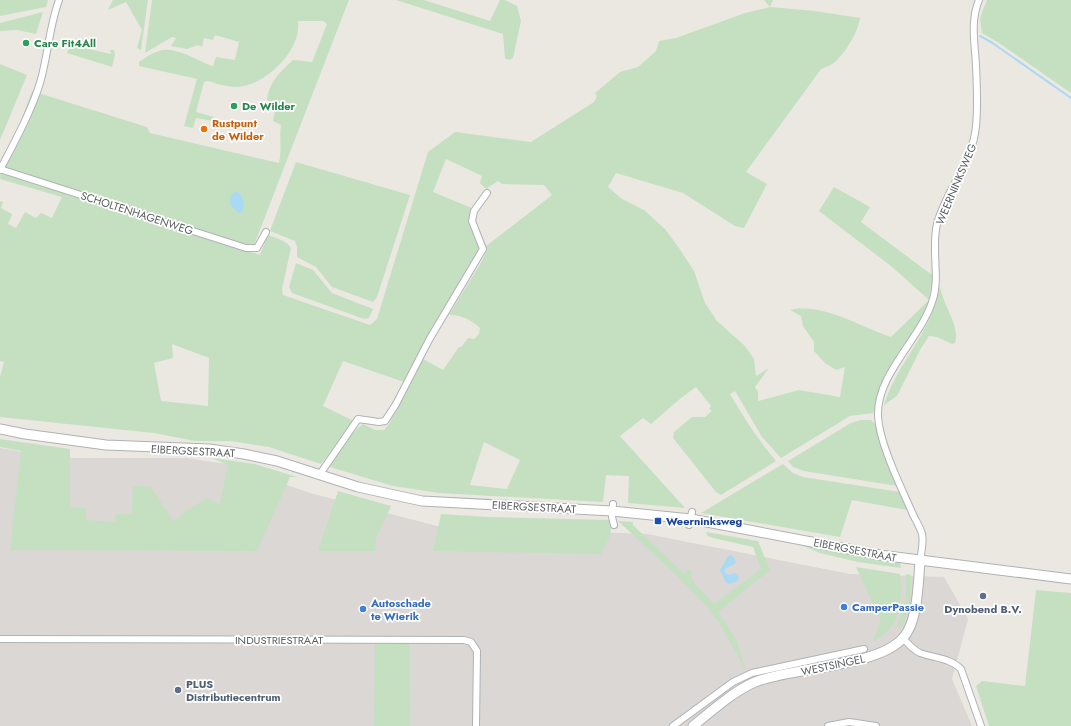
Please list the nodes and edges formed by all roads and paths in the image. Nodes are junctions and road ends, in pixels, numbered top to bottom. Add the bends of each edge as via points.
1 (59, 0) edge
2 (979, 0) edge
3 (0, 170) edge
4 (487, 193) dead end
5 (266, 232) dead end
6 (0, 429) edge
7 (320, 474) junction
8 (613, 507) junction
9 (614, 525) dead end
10 (920, 562) junction
11 (1071, 579) edge
12 (903, 638) junction
13 (0, 639) edge
14 (864, 649) dead end
15 (476, 726) edge
16 (673, 726) edge
17 (693, 726) edge
18 (828, 726) edge
19 (876, 726) edge
20 (982, 726) edge

1 - 3 street, SCHOLTENHAGENWEG via 52,20 40,84
2 - 10 street, WEERNINKSWEG via 973,30 977,90 974,142 938,223 934,241 934,299 892,371 879,400 878,416 882,433 900,487 921,532
3 - 5 street, SCHOLTENHAGENWEG via 246,248 257,248
4 - 7 street via 474,212 472,221 483,249 429,340 396,404 386,420 379,422 358,419
6 - 7 main road, EIBERGSESTRAAT via 106,445 209,449 277,461
7 - 8 main road, EIBERGSESTRAAT via 358,487 422,501
8 - 9 street
8 - 10 main road, EIBERGSESTRAAT
10 - 11 main road, EIBERGSESTRAAT
10 - 12 main road, WESTSINGEL via 914,613 911,625
12 - 17 main road, WESTSINGEL via 877,655 756,682 729,698
12 - 20 street via 920,653 949,661 961,669
13 - 15 street, INDUSTRIESTRAAT via 464,640 471,642 477,651
14 - 16 street, WESTSINGEL via 752,673 733,682
18 - 19 street via 849,722

